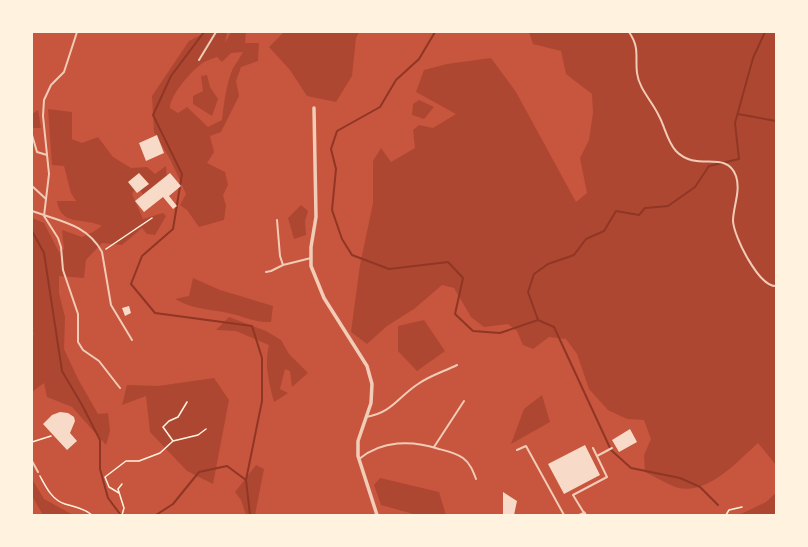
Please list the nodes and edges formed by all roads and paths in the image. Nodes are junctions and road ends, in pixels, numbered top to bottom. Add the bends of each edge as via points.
1 (77, 32) edge
2 (216, 32) edge
3 (629, 32) edge
4 (199, 60) dead end
5 (314, 108) dead end
6 (32, 135) edge
7 (47, 155) junction
8 (32, 186) edge
9 (46, 199) junction
10 (32, 211) edge
11 (44, 216) junction
12 (152, 218) dead end
13 (277, 220) dead end
14 (102, 252) junction
15 (311, 258) junction
16 (283, 265) junction
17 (266, 272) dead end
18 (776, 286) edge
19 (132, 340) dead end
20 (457, 365) dead end
21 (120, 388) dead end
22 (464, 401) dead end
23 (187, 402) dead end
24 (365, 418) junction
25 (206, 429) dead end
26 (51, 436) dead end
27 (173, 441) junction
28 (32, 442) edge
29 (434, 447) junction
30 (593, 448) dead end
31 (612, 448) dead end
32 (517, 450) dead end
33 (597, 456) junction
34 (359, 459) junction
35 (32, 461) edge
36 (38, 472) joint
37 (476, 479) dead end
38 (122, 484) dead end
39 (119, 493) junction
40 (742, 507) dead end
41 (585, 514) edge
42 (92, 515) edge
43 (122, 515) edge
44 (377, 515) edge
45 (564, 515) edge
46 (579, 515) edge
47 (726, 515) edge

1 - 7 lane via 64,72 51,85 44,100
2 - 4 lane
3 - 18 lane via 637,48 637,73 640,83 659,115 674,149 696,162 724,163 732,169 737,180 733,219 735,233 758,276 768,285
5 - 15 street via 316,217
6 - 7 lane via 37,152
7 - 9 lane via 49,174
8 - 9 lane
9 - 11 lane
10 - 11 lane
11 - 14 lane via 83,230 98,244
11 - 21 lane via 61,246 63,270 78,314 78,342 83,350 99,361
12 - 14 path
13 - 16 lane
14 - 19 lane via 111,305
15 - 16 lane
15 - 24 street via 311,266 324,298 367,366 372,384 372,403
16 - 17 lane
20 - 24 lane via 418,383 384,412
22 - 29 lane
23 - 27 path via 178,417 163,427
24 - 34 street via 358,441
25 - 27 path via 198,435
26 - 28 path
27 - 39 path via 160,453 139,461 126,461 105,477 109,487
29 - 34 lane via 406,443 386,445
29 - 37 lane via 462,458 472,468
30 - 33 lane
31 - 33 lane
32 - 45 lane via 526,446
33 - 41 lane via 607,477 573,494
34 - 44 street
35 - 36 lane
36 - 42 path via 57,500
38 - 39 path via 118,489
39 - 43 path via 124,508
40 - 47 path via 729,510
41 - 46 lane

